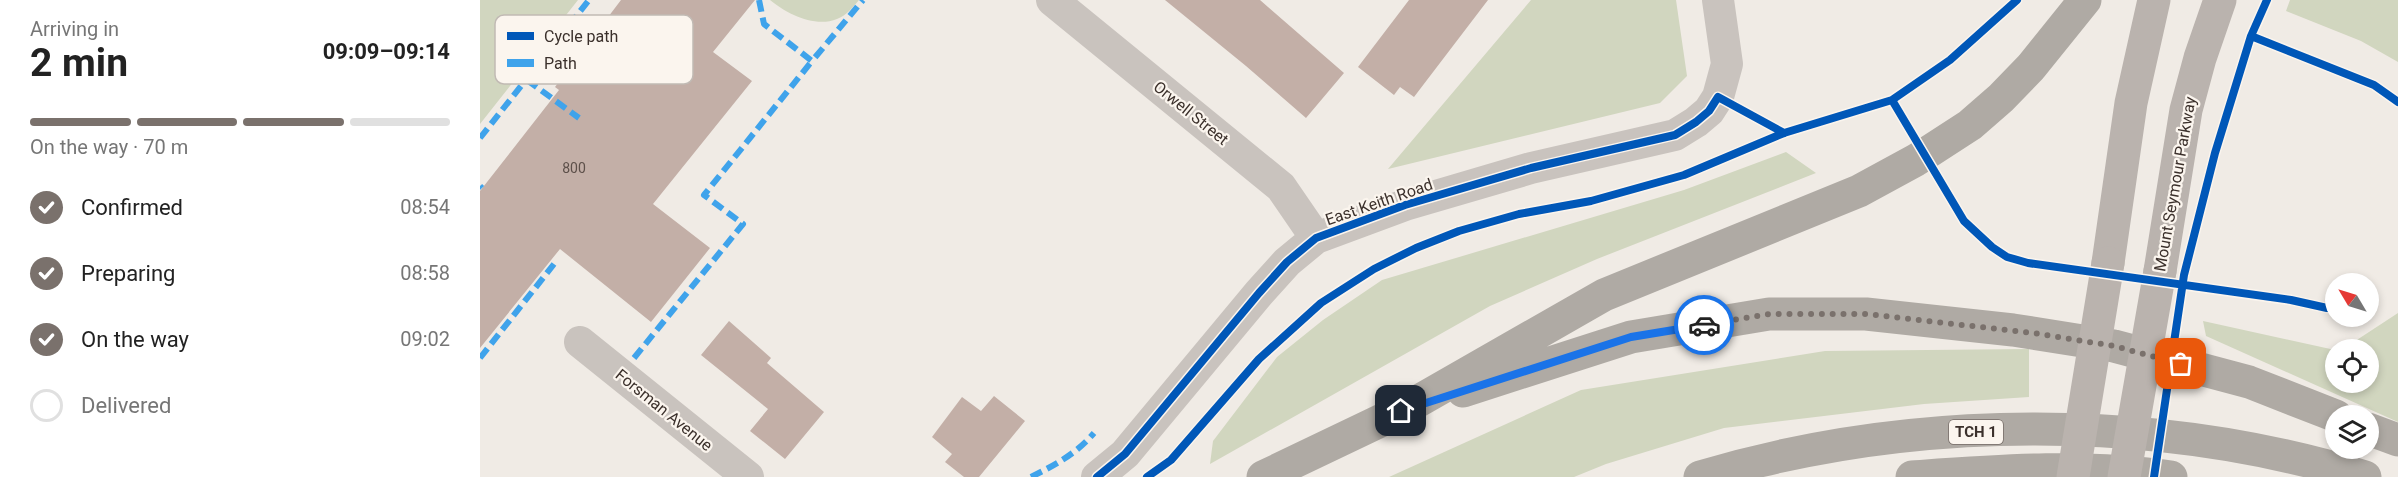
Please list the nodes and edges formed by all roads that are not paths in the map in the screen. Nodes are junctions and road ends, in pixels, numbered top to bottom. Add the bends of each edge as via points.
1 (1052, 0) edge
2 (1718, 0) edge
3 (2085, 0) edge
4 (2154, 0) edge
5 (2220, 0) edge
6 (1316, 238) junction
7 (580, 342) dead end
8 (1401, 411) junction
9 (2325, 412) edge
10 (2379, 433) edge
11 (2398, 440) edge
12 (748, 477) edge
13 (1097, 477) edge
14 (1263, 477) edge
15 (1700, 477) edge
16 (1912, 477) edge
17 (2073, 477) edge
18 (2124, 477) edge
19 (2171, 477) edge
20 (2365, 477) edge

1 - 6 street, Orwell Street via 1281,187
2 - 6 street, East Keith Road via 1727,64 1718,97 1709,111 1675,135 1520,171 1405,205
3 - 8 highway via 2031,68 2001,98 1970,125 1916,160 1859,191 1604,295
4 - 17 main road, bridge via 2131,103
5 - 18 main road, Mount Seymour Parkway, bridge via 2186,110
6 - 13 street, East Keith Road via 1258,293 1125,454
7 - 12 street, Forsman Avenue
8 - 9 highway via 1631,337 1769,314 1866,314 2114,346 2249,381
8 - 14 highway
10 - 11 highway
15 - 20 highway, TCH 1 via 1820,448 1908,437 1999,430 2089,430 2167,435 2244,448
16 - 19 highway via 2087,470

